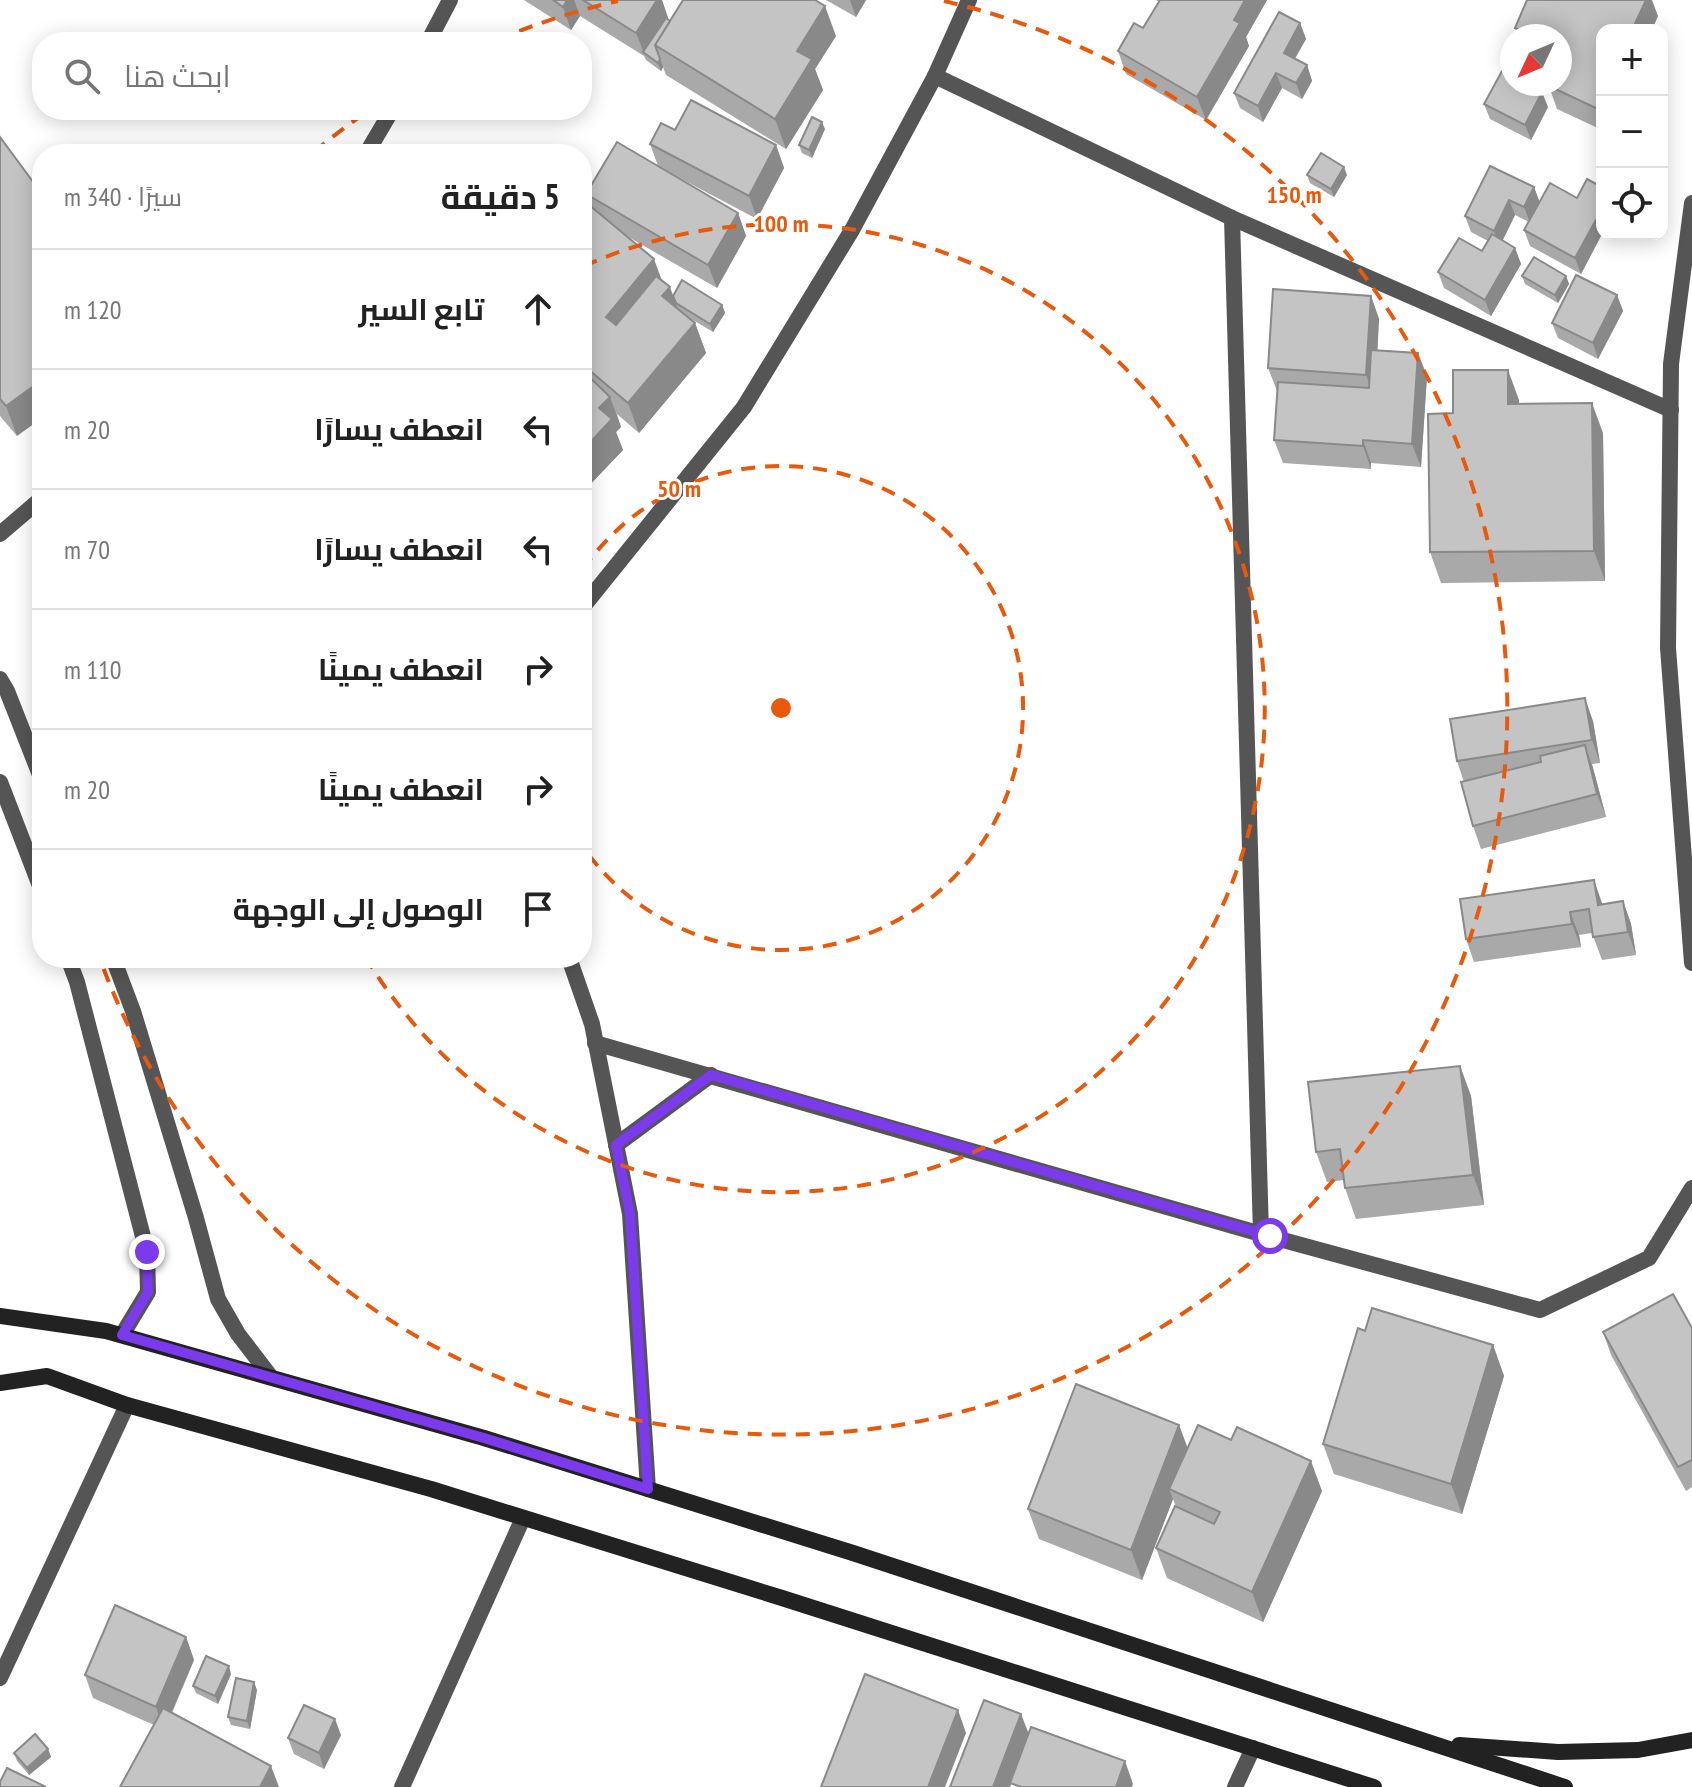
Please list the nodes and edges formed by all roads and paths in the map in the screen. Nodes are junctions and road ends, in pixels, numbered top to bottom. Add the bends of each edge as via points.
1 (450, 0) edge
2 (969, 0) edge
3 (433, 32) edge
4 (935, 76) junction
5 (386, 120) edge
6 (372, 144) edge
7 (1692, 203) edge
8 (1232, 218) junction
9 (1671, 410) junction
10 (32, 507) edge
11 (0, 534) edge
12 (592, 596) edge
13 (0, 679) edge
14 (32, 755) edge
15 (0, 782) edge
16 (32, 865) edge
17 (1692, 963) edge
18 (72, 968) edge
19 (117, 968) edge
20 (572, 968) edge
21 (595, 1043) junction
22 (711, 1075) junction
23 (616, 1145) junction
24 (1692, 1188) edge
25 (1261, 1234) junction
26 (0, 1316) edge
27 (122, 1335) junction
28 (271, 1377) junction
29 (0, 1383) edge
30 (127, 1405) junction
31 (648, 1489) junction
32 (523, 1518) junction
33 (0, 1678) edge
34 (1692, 1740) edge
35 (1434, 1744) junction
36 (1253, 1748) junction
37 (402, 1787) edge
38 (1235, 1787) edge
39 (1374, 1787) edge
40 (1565, 1787) edge

1 - 3 street
2 - 4 street
4 - 8 street
4 - 12 street via 852,230 744,407
5 - 6 street
7 - 9 street via 1671,364
8 - 9 street
8 - 25 street
9 - 17 street via 1668,648
10 - 11 street
13 - 14 street
15 - 16 street
18 - 27 street via 147,1252 148,1292
19 - 28 street via 218,1299
20 - 21 street
21 - 22 street
21 - 23 street
22 - 23 street
22 - 25 street
23 - 31 street via 630,1214
24 - 25 street via 1649,1258 1540,1310
26 - 27 main road
27 - 28 main road
28 - 31 main road
29 - 30 main road via 47,1376
30 - 32 main road
30 - 33 street
31 - 35 main road
32 - 36 main road
32 - 37 street
34 - 35 main road via 1638,1750 1571,1752
35 - 40 main road
36 - 38 street
36 - 39 main road

